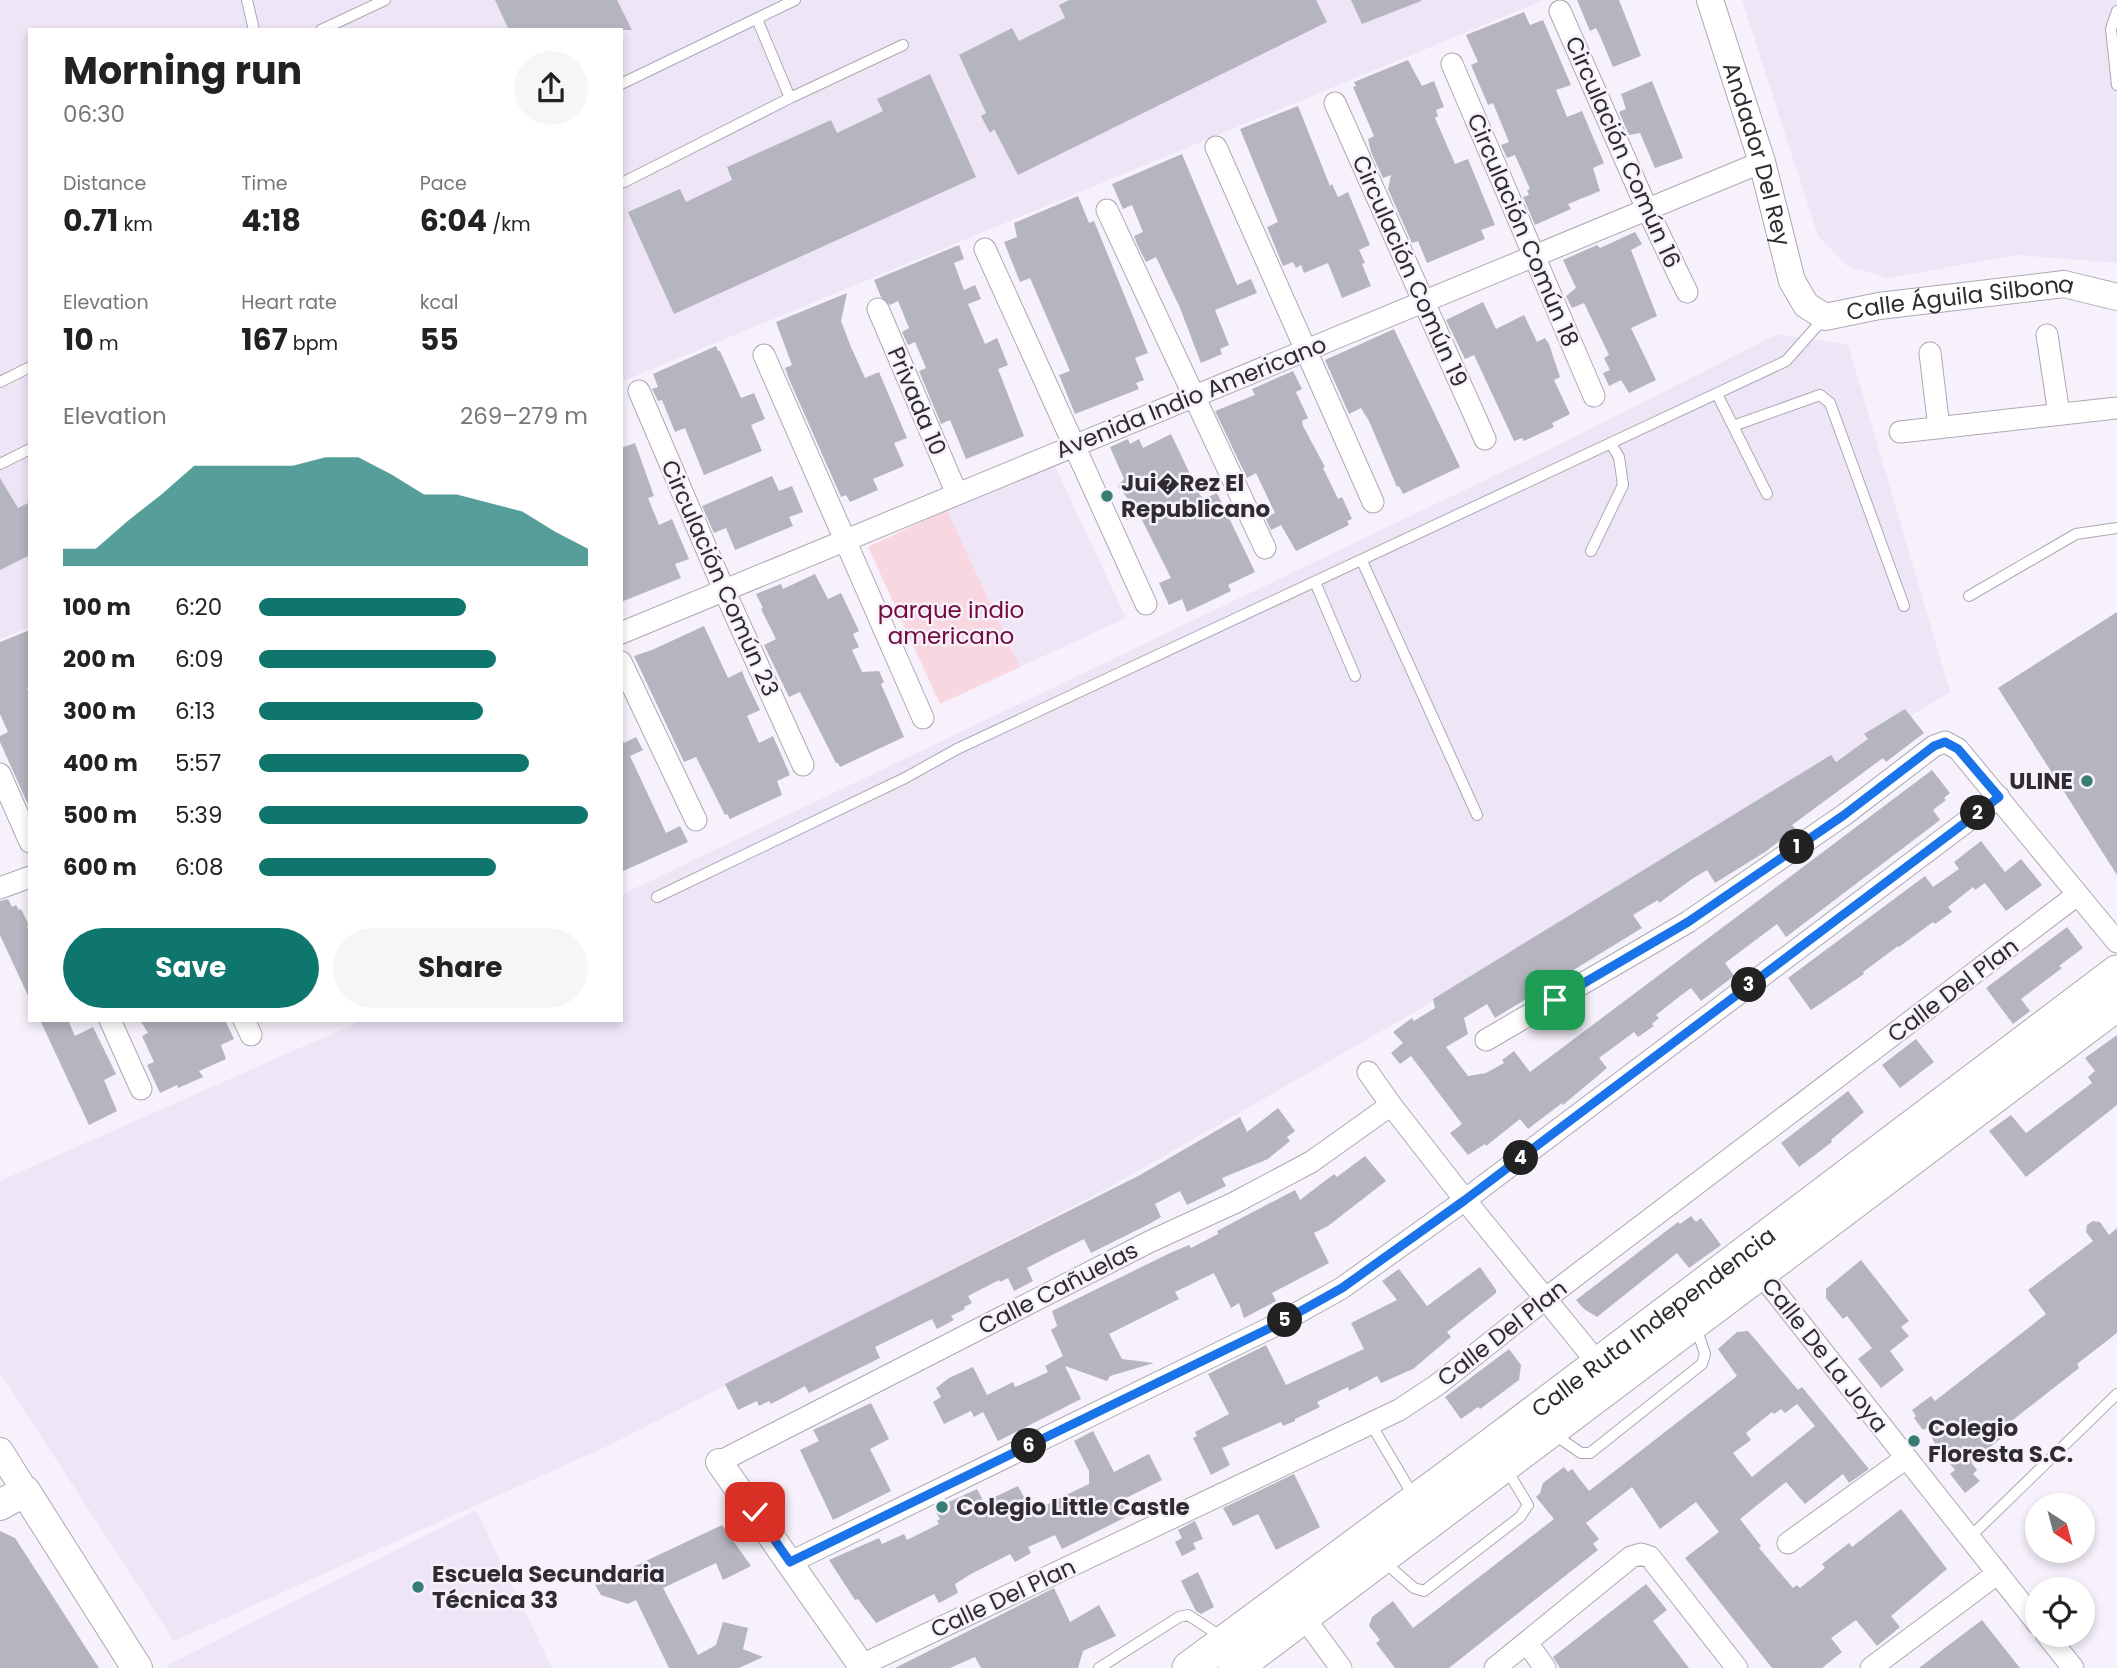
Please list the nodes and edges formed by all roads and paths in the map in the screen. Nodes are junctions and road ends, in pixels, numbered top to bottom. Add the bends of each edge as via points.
1 (247, 0) edge
2 (385, 0) edge
3 (795, 0) edge
4 (1710, 0) edge
5 (781, 3) edge
6 (1560, 11) dead end
7 (2117, 11) edge
8 (757, 19) junction
9 (254, 28) edge
10 (325, 28) edge
11 (903, 45) dead end
12 (1452, 64) dead end
13 (623, 83) edge
14 (2117, 85) edge
15 (790, 98) junction
16 (1335, 103) dead end
17 (1216, 147) dead end
18 (1762, 162) junction
19 (624, 182) dead end
20 (1647, 209) junction
21 (1107, 210) dead end
22 (985, 249) dead end
23 (1534, 256) junction
24 (1687, 292) dead end
25 (2117, 297) edge
26 (1423, 301) junction
27 (878, 309) dead end
28 (1815, 311) junction
29 (2047, 335) dead end
30 (1306, 350) junction
31 (1930, 353) dead end
32 (764, 355) dead end
33 (28, 368) edge
34 (0, 382) edge
35 (639, 391) dead end
36 (1717, 394) junction
37 (1194, 396) junction
38 (1594, 396) dead end
39 (2117, 408) edge
40 (2059, 414) junction
41 (1733, 426) junction
42 (1939, 428) junction
43 (1900, 432) dead end
44 (1485, 439) dead end
45 (1611, 444) junction
46 (1074, 446) junction
47 (28, 450) edge
48 (0, 464) edge
49 (957, 494) junction
50 (1767, 494) dead end
51 (1373, 502) dead end
52 (2117, 528) edge
53 (845, 540) junction
54 (1265, 548) dead end
55 (1591, 551) dead end
56 (1362, 561) junction
57 (1315, 582) junction
58 (724, 590) junction
59 (1969, 596) dead end
60 (1146, 604) dead end
61 (1904, 606) dead end
62 (623, 632) edge
63 (623, 666) edge
64 (1355, 676) dead end
65 (923, 718) dead end
66 (803, 765) dead end
67 (0, 774) edge
68 (1999, 797) junction
69 (1477, 815) dead end
70 (696, 820) dead end
71 (28, 837) edge
72 (28, 878) edge
73 (0, 888) edge
74 (2077, 895) junction
75 (657, 897) dead end
76 (2117, 942) edge
77 (2117, 972) edge
78 (2117, 1004) edge
79 (111, 1022) edge
80 (1486, 1040) dead end
81 (1368, 1072) dead end
82 (141, 1089) dead end
83 (1391, 1105) junction
84 (1465, 1200) junction
85 (1752, 1262) junction
86 (1545, 1299) junction
87 (1688, 1311) junction
88 (1606, 1374) junction
89 (2117, 1394) edge
90 (1542, 1422) junction
91 (1371, 1424) junction
92 (0, 1451) edge
93 (1498, 1456) junction
94 (1906, 1458) junction
95 (719, 1462) joint
96 (13, 1498) edge
97 (1424, 1511) junction
98 (1970, 1537) junction
99 (1788, 1543) dead end
100 (1374, 1549) junction
101 (790, 1562) junction
102 (1998, 1573) junction
103 (1296, 1607) junction
104 (2025, 1608) edge
105 (1527, 1643) junction
106 (2055, 1647) edge
107 (1237, 1653) edge
108 (862, 1666) edge
109 (2070, 1667) edge
110 (137, 1668) edge
111 (1099, 1668) edge
112 (1189, 1668) edge
113 (1341, 1668) edge
114 (1495, 1668) edge
115 (1545, 1668) edge
116 (1737, 1668) edge
117 (1871, 1668) edge

1 - 9 lane
2 - 10 lane
3 - 5 lane
4 - 18 street, Andador Del Rey
5 - 8 lane
6 - 20 street, Circulación Común 16
7 - 14 lane via 2111,29
8 - 13 lane
8 - 15 lane
11 - 15 lane
12 - 23 street, Circulación Común 18
15 - 19 lane
16 - 26 street, Circulación Común 19
17 - 30 street
18 - 20 street, Avenida Indio Americano
18 - 28 street, Andador Del Rey via 1792,281
20 - 23 street, Avenida Indio Americano
20 - 24 street, Circulación Común 16
21 - 37 street
22 - 46 street
23 - 26 street, Avenida Indio Americano
23 - 38 street, Circulación Común 18
25 - 28 street, Calle Águila Silbona via 2064,284
26 - 30 street, Avenida Indio Americano
26 - 44 street, Circulación Común 19
27 - 49 street, Privada 10
28 - 36 lane via 1786,361
29 - 40 street
30 - 37 street, Avenida Indio Americano
30 - 51 street
31 - 42 street
32 - 53 street
33 - 34 lane
35 - 58 street, Circulación Común 23
36 - 41 lane
36 - 45 lane
37 - 46 street, Avenida Indio Americano
37 - 54 street
39 - 40 street
40 - 42 street
41 - 50 lane
41 - 61 lane via 1820,395 1829,403
42 - 43 street
45 - 55 lane via 1619,457 1623,485
45 - 56 lane
46 - 49 street, Avenida Indio Americano
46 - 60 street
47 - 48 lane
49 - 53 street, Avenida Indio Americano
52 - 59 lane via 2076,534
53 - 58 street, Avenida Indio Americano
53 - 65 street
56 - 57 lane
56 - 69 lane
57 - 64 lane
57 - 75 lane via 957,749
58 - 62 street, Avenida Indio Americano
58 - 66 street, Circulación Común 23
63 - 70 street
67 - 71 street
68 - 74 street
68 - 80 street via 1958,749 1945,742 1934,746 1844,815 1688,922
68 - 84 street
72 - 73 street
74 - 76 street
74 - 86 street, Calle Del Plan
77 - 85 main road, Calle Ruta Independencia
78 - 85 main road, Calle Ruta Independencia
79 - 82 street
81 - 83 street
83 - 84 street
83 - 95 street, Calle Cañuelas via 1300,1168
84 - 86 street
84 - 101 street via 1342,1288 1274,1326
85 - 87 main road, Calle Ruta Independencia
85 - 94 street, Calle De La Joya
86 - 88 street
86 - 91 street, Calle Del Plan via 1437,1385
87 - 88 main road, Calle Ruta Independencia
87 - 90 lane via 1705,1354 1702,1364 1590,1453 1581,1452
88 - 90 main road, Calle Ruta Independencia
89 - 98 lane
90 - 93 main road, Calle Ruta Independencia
91 - 97 lane
91 - 108 street, Calle Del Plan
92 - 96 street
93 - 97 main road, Calle Ruta Independencia
93 - 100 lane via 1528,1505 1520,1517 1424,1591 1414,1588
94 - 98 street, Calle De La Joya
94 - 99 street
95 - 101 street
96 - 110 main road
97 - 100 main road, Calle Ruta Independencia
98 - 102 street, Calle De La Joya
100 - 103 main road, Calle Ruta Independencia
101 - 108 street
102 - 104 street, Calle De La Joya
102 - 117 street
103 - 107 main road, Calle Ruta Independencia
103 - 113 street
105 - 114 street
105 - 115 street
105 - 116 street via 1631,1557 1641,1554 1650,1557
106 - 109 street
107 - 111 lane via 1208,1626 1188,1615
107 - 112 main road, Calle Ruta Independencia

